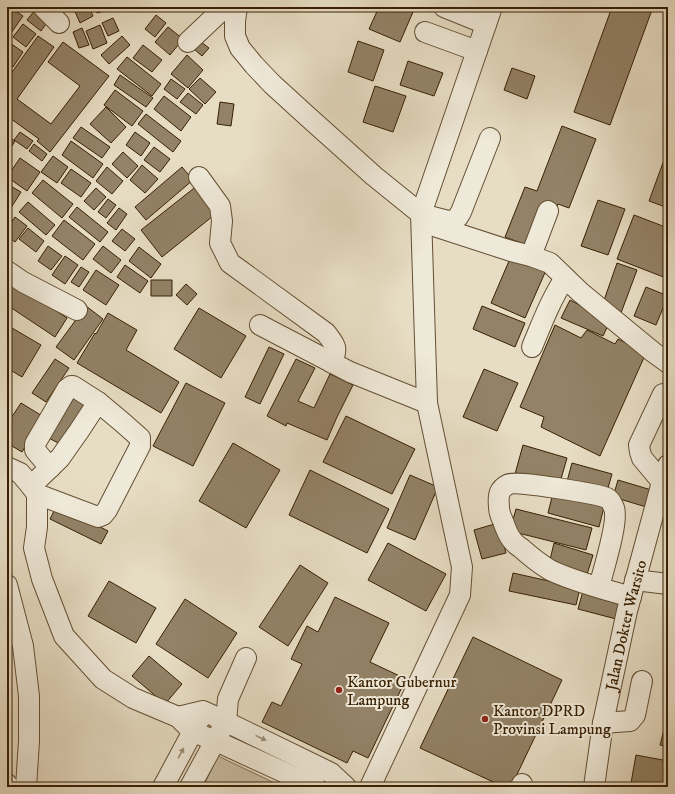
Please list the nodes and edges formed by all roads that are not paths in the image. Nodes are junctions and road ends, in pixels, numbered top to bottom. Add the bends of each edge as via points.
1 (43, 7) edge
2 (225, 7) edge
3 (237, 7) edge
4 (444, 7) edge
5 (489, 16) edge
6 (59, 23) dead end
7 (425, 32) dead end
8 (188, 42) dead end
9 (477, 51) junction
10 (490, 138) dead end
11 (199, 177) dead end
12 (548, 211) dead end
13 (421, 218) junction
14 (531, 256) junction
15 (7, 271) edge
16 (565, 278) junction
17 (77, 310) dead end
18 (260, 325) dead end
19 (532, 347) dead end
20 (332, 363) junction
21 (668, 363) edge
22 (663, 394) dead end
23 (98, 402) junction
24 (427, 403) junction
25 (7, 467) edge
26 (50, 468) junction
27 (665, 473) edge
28 (34, 490) junction
29 (668, 584) edge
30 (599, 587) junction
31 (633, 588) junction
32 (9, 597) edge
33 (246, 658) dead end
34 (642, 681) dead end
35 (228, 699) junction
36 (203, 711) junction
37 (178, 717) junction
38 (226, 721) junction
39 (603, 723) junction
40 (193, 732) junction
41 (216, 741) junction
42 (7, 784) edge
43 (9, 787) edge
44 (26, 787) edge
45 (163, 787) edge
46 (190, 787) edge
47 (316, 787) edge
48 (346, 787) edge
49 (370, 787) edge
50 (594, 787) edge

1 - 6 street
2 - 8 street
3 - 13 street via 234,21 235,36 240,48 254,65
4 - 5 street
5 - 9 street
7 - 9 street
9 - 13 street
10 - 13 street via 458,217 448,221
11 - 20 street via 220,206 220,243 230,263 326,332 335,346
12 - 14 street
13 - 14 street via 511,252
13 - 24 street
14 - 16 street via 550,263
15 - 17 street
16 - 19 street via 556,291
16 - 21 street
18 - 20 street
20 - 24 street
22 - 27 street via 639,445 642,458
23 - 26 street via 60,458
23 - 26 street via 73,386 67,389 34,447
23 - 28 street via 140,438 140,446 107,510 98,517
24 - 49 street via 462,567 460,595
25 - 28 street via 20,473
26 - 28 street
27 - 31 street, Jalan Dokter Warsito
28 - 37 street via 37,527 34,548 42,579 64,636 103,679 133,698
29 - 31 street
30 - 30 street via 550,569 511,540 499,509 498,495 504,487 510,482 523,483 607,498 612,503 615,520
30 - 31 street
31 - 39 street, Jalan Dokter Warsito
32 - 44 street via 23,646 29,696
33 - 35 street
34 - 39 street via 633,718 630,721
35 - 36 street
35 - 38 street
36 - 37 street
36 - 38 street
36 - 40 street
37 - 40 street
38 - 41 street
38 -> 48 street via 331,773
39 - 50 street, Jalan Dokter Warsito
40 - 41 street
45 -> 40 street
41 - 46 street
41 - 47 street
42 - 43 street

